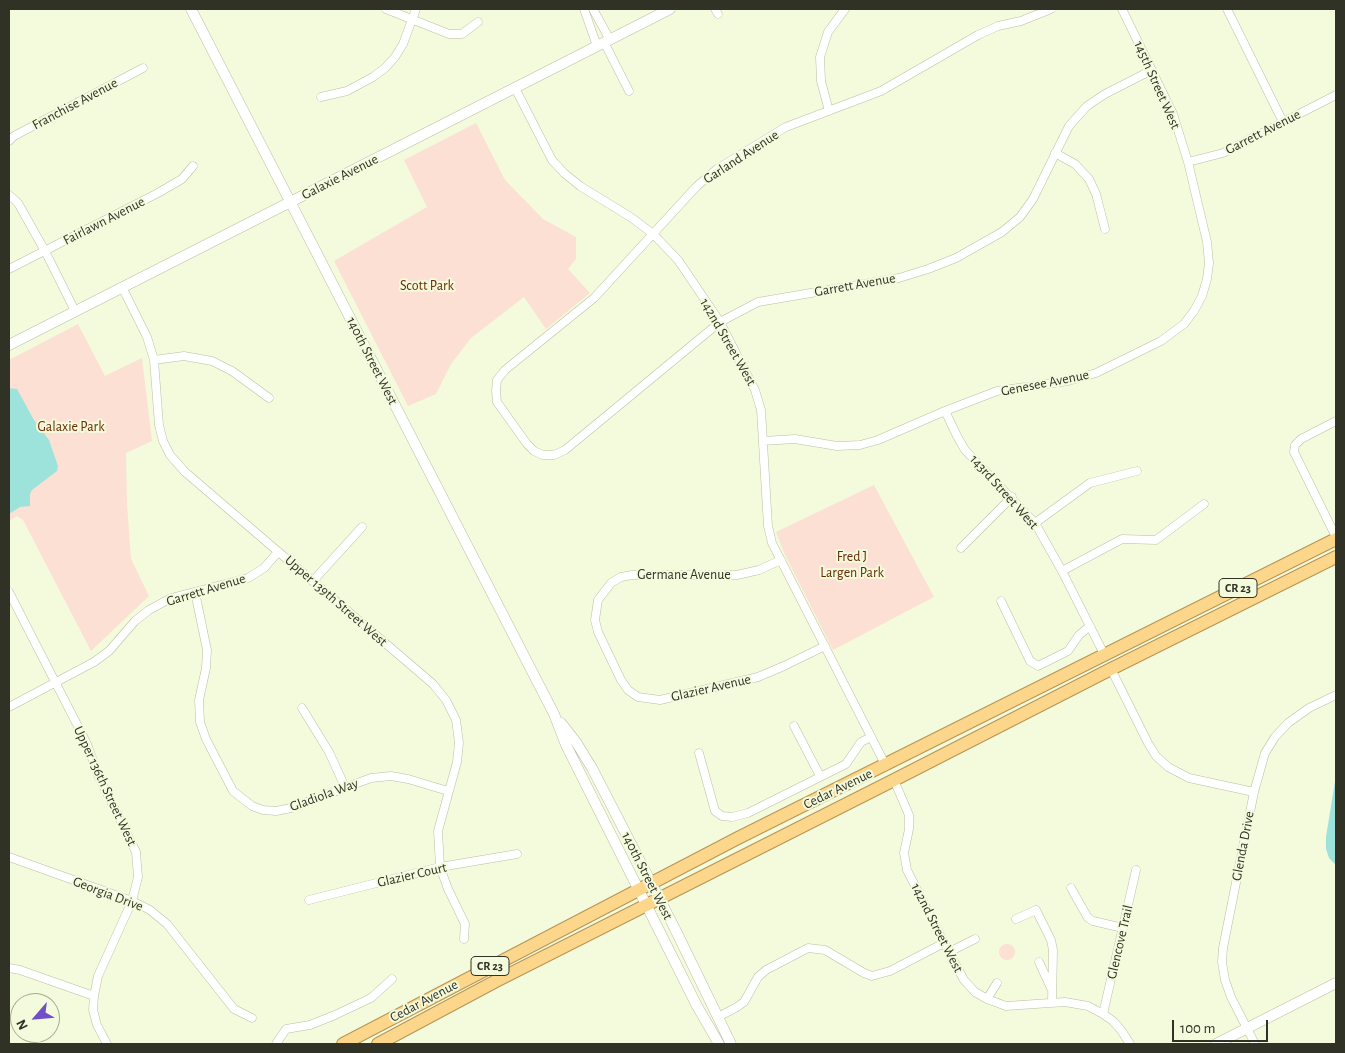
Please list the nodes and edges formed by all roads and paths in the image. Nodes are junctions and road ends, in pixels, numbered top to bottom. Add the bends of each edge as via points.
1 (191, 9) edge
2 (386, 9) edge
3 (416, 9) edge
4 (584, 9) edge
5 (593, 9) edge
6 (670, 9) edge
7 (845, 9) edge
8 (1051, 9) edge
9 (1122, 9) edge
10 (1227, 9) edge
11 (412, 20) junction
12 (478, 22) dead end
13 (604, 43) junction
14 (143, 68) dead end
15 (1152, 70) junction
16 (515, 88) junction
17 (629, 91) dead end
18 (1336, 95) edge
19 (321, 97) dead end
20 (829, 111) junction
21 (1284, 122) junction
22 (9, 141) edge
23 (1055, 153) junction
24 (1188, 162) junction
25 (193, 166) dead end
26 (9, 195) edge
27 (290, 202) junction
28 (1105, 229) dead end
29 (653, 234) junction
30 (45, 251) junction
31 (9, 269) edge
32 (122, 287) junction
33 (75, 311) junction
34 (720, 322) junction
35 (9, 345) edge
36 (154, 360) junction
37 (269, 398) dead end
38 (945, 411) junction
39 (1336, 421) edge
40 (763, 441) junction
41 (527, 444) joint
42 (1137, 471) dead end
43 (1012, 497) junction
44 (1204, 504) dead end
45 (1035, 523) junction
46 (362, 527) dead end
47 (1336, 538) edge
48 (961, 548) dead end
49 (278, 552) junction
50 (1336, 557) edge
51 (780, 560) junction
52 (1062, 571) junction
53 (313, 582) junction
54 (9, 592) edge
55 (196, 592) junction
56 (1001, 601) dead end
57 (1090, 626) junction
58 (598, 632) joint
59 (825, 646) junction
60 (1104, 654) junction
61 (1111, 669) junction
62 (55, 682) junction
63 (1336, 694) edge
64 (9, 707) edge
65 (302, 708) dead end
66 (554, 714) junction
67 (967, 724) junction
68 (794, 726) dead end
69 (871, 736) junction
70 (699, 753) dead end
71 (886, 766) junction
72 (820, 776) junction
73 (894, 780) junction
74 (345, 788) junction
75 (448, 791) junction
76 (1254, 792) junction
77 (829, 813) junction
78 (517, 854) dead end
79 (9, 857) edge
80 (440, 867) junction
81 (1136, 870) dead end
82 (651, 883) junction
83 (1071, 888) dead end
84 (639, 890) junction
85 (659, 899) junction
86 (309, 900) dead end
87 (132, 901) junction
88 (646, 905) junction
89 (1016, 919) dead end
90 (1124, 928) junction
91 (464, 939) dead end
92 (975, 939) dead end
93 (944, 943) junction
94 (949, 952) junction
95 (1039, 962) dead end
96 (9, 968) edge
97 (392, 979) dead end
98 (997, 983) dead end
99 (1336, 983) edge
100 (1052, 991) junction
101 (94, 996) junction
102 (986, 999) junction
103 (1052, 1003) junction
104 (1103, 1014) junction
105 (718, 1017) junction
106 (252, 1018) dead end
107 (1247, 1028) junction
108 (107, 1044) edge
109 (276, 1044) edge
110 (343, 1044) edge
111 (378, 1044) edge
112 (719, 1044) edge
113 (731, 1044) edge
114 (1130, 1044) edge
115 (1216, 1044) edge
116 (1255, 1044) edge

1 - 27 street, 140th Street West
2 - 11 street
3 - 11 street
4 - 13 street
5 - 13 street
6 - 13 street, Galaxie Avenue
7 - 20 street via 828,32 820,57 821,81
8 - 20 street, Garland Avenue via 978,35 881,91
9 - 15 street, 145th Street West
10 - 21 street
11 - 12 street via 455,35 462,34
11 - 19 street via 399,50 385,68 347,91
13 - 16 street, Galaxie Avenue
13 - 17 street
14 - 22 street, Franchise Avenue
15 - 23 street, Garrett Avenue via 1087,106 1069,126
15 - 24 street, 145th Street West via 1173,114
16 - 27 street, Galaxie Avenue
16 - 29 street, 142nd Street West via 552,160 564,174
18 - 21 street, Garrett Avenue
20 - 29 street, Garland Avenue via 786,128 716,169
21 - 24 street, Garrett Avenue via 1223,153
23 - 28 street via 1074,164 1089,179
23 - 34 street, Garrett Avenue via 1020,218 956,258 899,278 758,302
24 - 38 street, Genesee Avenue via 1209,263 1202,296 1184,324 1161,341 1096,373 1068,381 997,391
25 - 30 street, Fairlawn Avenue via 182,179 158,193
26 - 30 street via 18,203
27 - 32 street, Galaxie Avenue
27 - 66 street, 140th Street West
29 - 34 street, 142nd Street West via 678,260
29 - 41 street, Garland Avenue via 594,298 497,380 497,402
30 - 31 street, Fairlawn Avenue
30 - 33 street
32 - 33 street, Galaxie Avenue
32 - 36 street, Upper 139th Street West via 147,337
33 - 35 street, Galaxie Avenue
34 - 40 street, 142nd Street West via 756,390
34 - 41 street, Garrett Avenue via 565,450 543,455
36 - 37 street via 184,356 212,361 232,371
36 - 49 street, Upper 139th Street West via 158,425 170,455 185,472
38 - 40 street, Genesee Avenue via 860,445 837,446 795,439
38 - 43 street, 143rd Street West via 965,450
39 - 47 street via 1301,439 1294,452
40 - 51 street, 142nd Street West via 768,526
42 - 45 street via 1090,483
43 - 45 street, 143rd Street West
43 - 48 street
44 - 52 street via 1156,540 1122,540
45 - 52 street, 143rd Street West
46 - 53 street
47 - 60 highway, Cedar Avenue / CR 23
49 - 53 street, Upper 139th Street West
49 - 55 street, Garrett Avenue via 264,568 248,578
50 - 61 highway, Cedar Avenue / CR 23
51 - 58 street, Germane Avenue via 759,570 737,575 621,577 611,583 598,600 595,620
51 - 59 street, 142nd Street West
52 - 57 street, 143rd Street West
53 - 75 street, Upper 139th Street West via 433,684 446,700 456,720 459,742
54 - 62 street, Upper 136th Street West
55 - 62 street, Garrett Avenue via 171,598 149,610 135,621 109,652
55 - 74 street, Gladiola Way via 207,650 199,700 200,722 233,791 252,806 276,811
56 - 57 street via 1030,661 1038,666 1068,651
57 - 60 street, 143rd Street West
58 - 59 street, Glazier Avenue via 628,690 638,696 660,700 758,676
59 - 69 street, 142nd Street West
60 - 67 highway, Cedar Avenue / CR 23
61 - 73 highway, Cedar Avenue / CR 23
61 - 76 street via 1148,743 1165,765 1189,778
62 - 64 street, Garrett Avenue
62 - 87 street, Upper 136th Street West via 136,852 138,877
63 - 76 street, Glenda Drive via 1309,708 1275,737 1265,753
65 - 74 street via 329,752
66 - 82 street, 140th Street West via 592,768
66 - 84 street, 140th Street West via 566,745
67 - 71 highway, Cedar Avenue / CR 23
67 - 73 highway via 934,750 905,766
68 - 72 street
69 - 71 street, 142nd Street West
69 - 72 street via 861,742 846,764
70 - 72 street via 715,811 722,816 748,813
71 - 77 highway via 877,780 844,799
71 - 82 highway, Cedar Avenue / CR 23
73 - 77 highway, Cedar Avenue / CR 23
73 - 93 street, 142nd Street West via 909,815 910,829 904,853 907,870
74 - 75 street, Gladiola Way via 371,778 391,776
75 - 80 street, Upper 139th Street West via 438,831
76 - 107 street, Glenda Drive via 1222,962 1231,997
77 - 85 highway, Cedar Avenue / CR 23
78 - 80 street, Glazier Court
79 - 87 street, Georgia Drive
80 - 86 street, Glazier Court
80 - 91 street, Upper 139th Street West via 465,924
81 - 90 street, Glencove Trail
82 - 84 highway, Cedar Avenue / CR 23
82 - 85 street, 140th Street West
83 - 90 street via 1088,918
84 - 88 street, 140th Street West
84 - 110 highway, Cedar Avenue / CR 23
85 - 88 highway, Cedar Avenue / CR 23
85 - 105 street, 140th Street West
87 - 101 street, Upper 136th Street West via 98,976
87 - 106 street, Georgia Drive via 167,924 234,1009
88 - 111 highway, Cedar Avenue / CR 23
88 - 112 street, 140th Street West
89 - 100 street via 1036,910 1051,940
90 - 104 street, Glencove Trail
92 - 94 street
93 - 94 street, 142nd Street West
93 - 105 street via 890,971 872,976 825,950 808,948 766,970 758,977 744,1002
94 - 102 street, 142nd Street West via 964,980
95 - 100 street
96 - 101 street
97 - 109 street via 371,998 335,1015 310,1025 286,1029
98 - 102 street
99 - 107 street
100 - 103 street
101 - 108 street, Upper 136th Street West via 97,1025
102 - 103 street, 142nd Street West via 1006,1006
103 - 104 street, 142nd Street West via 1082,1004
104 - 114 street, 142nd Street West
105 - 113 street, 140th Street West
107 - 115 street
107 - 116 street, Glenda Drive

